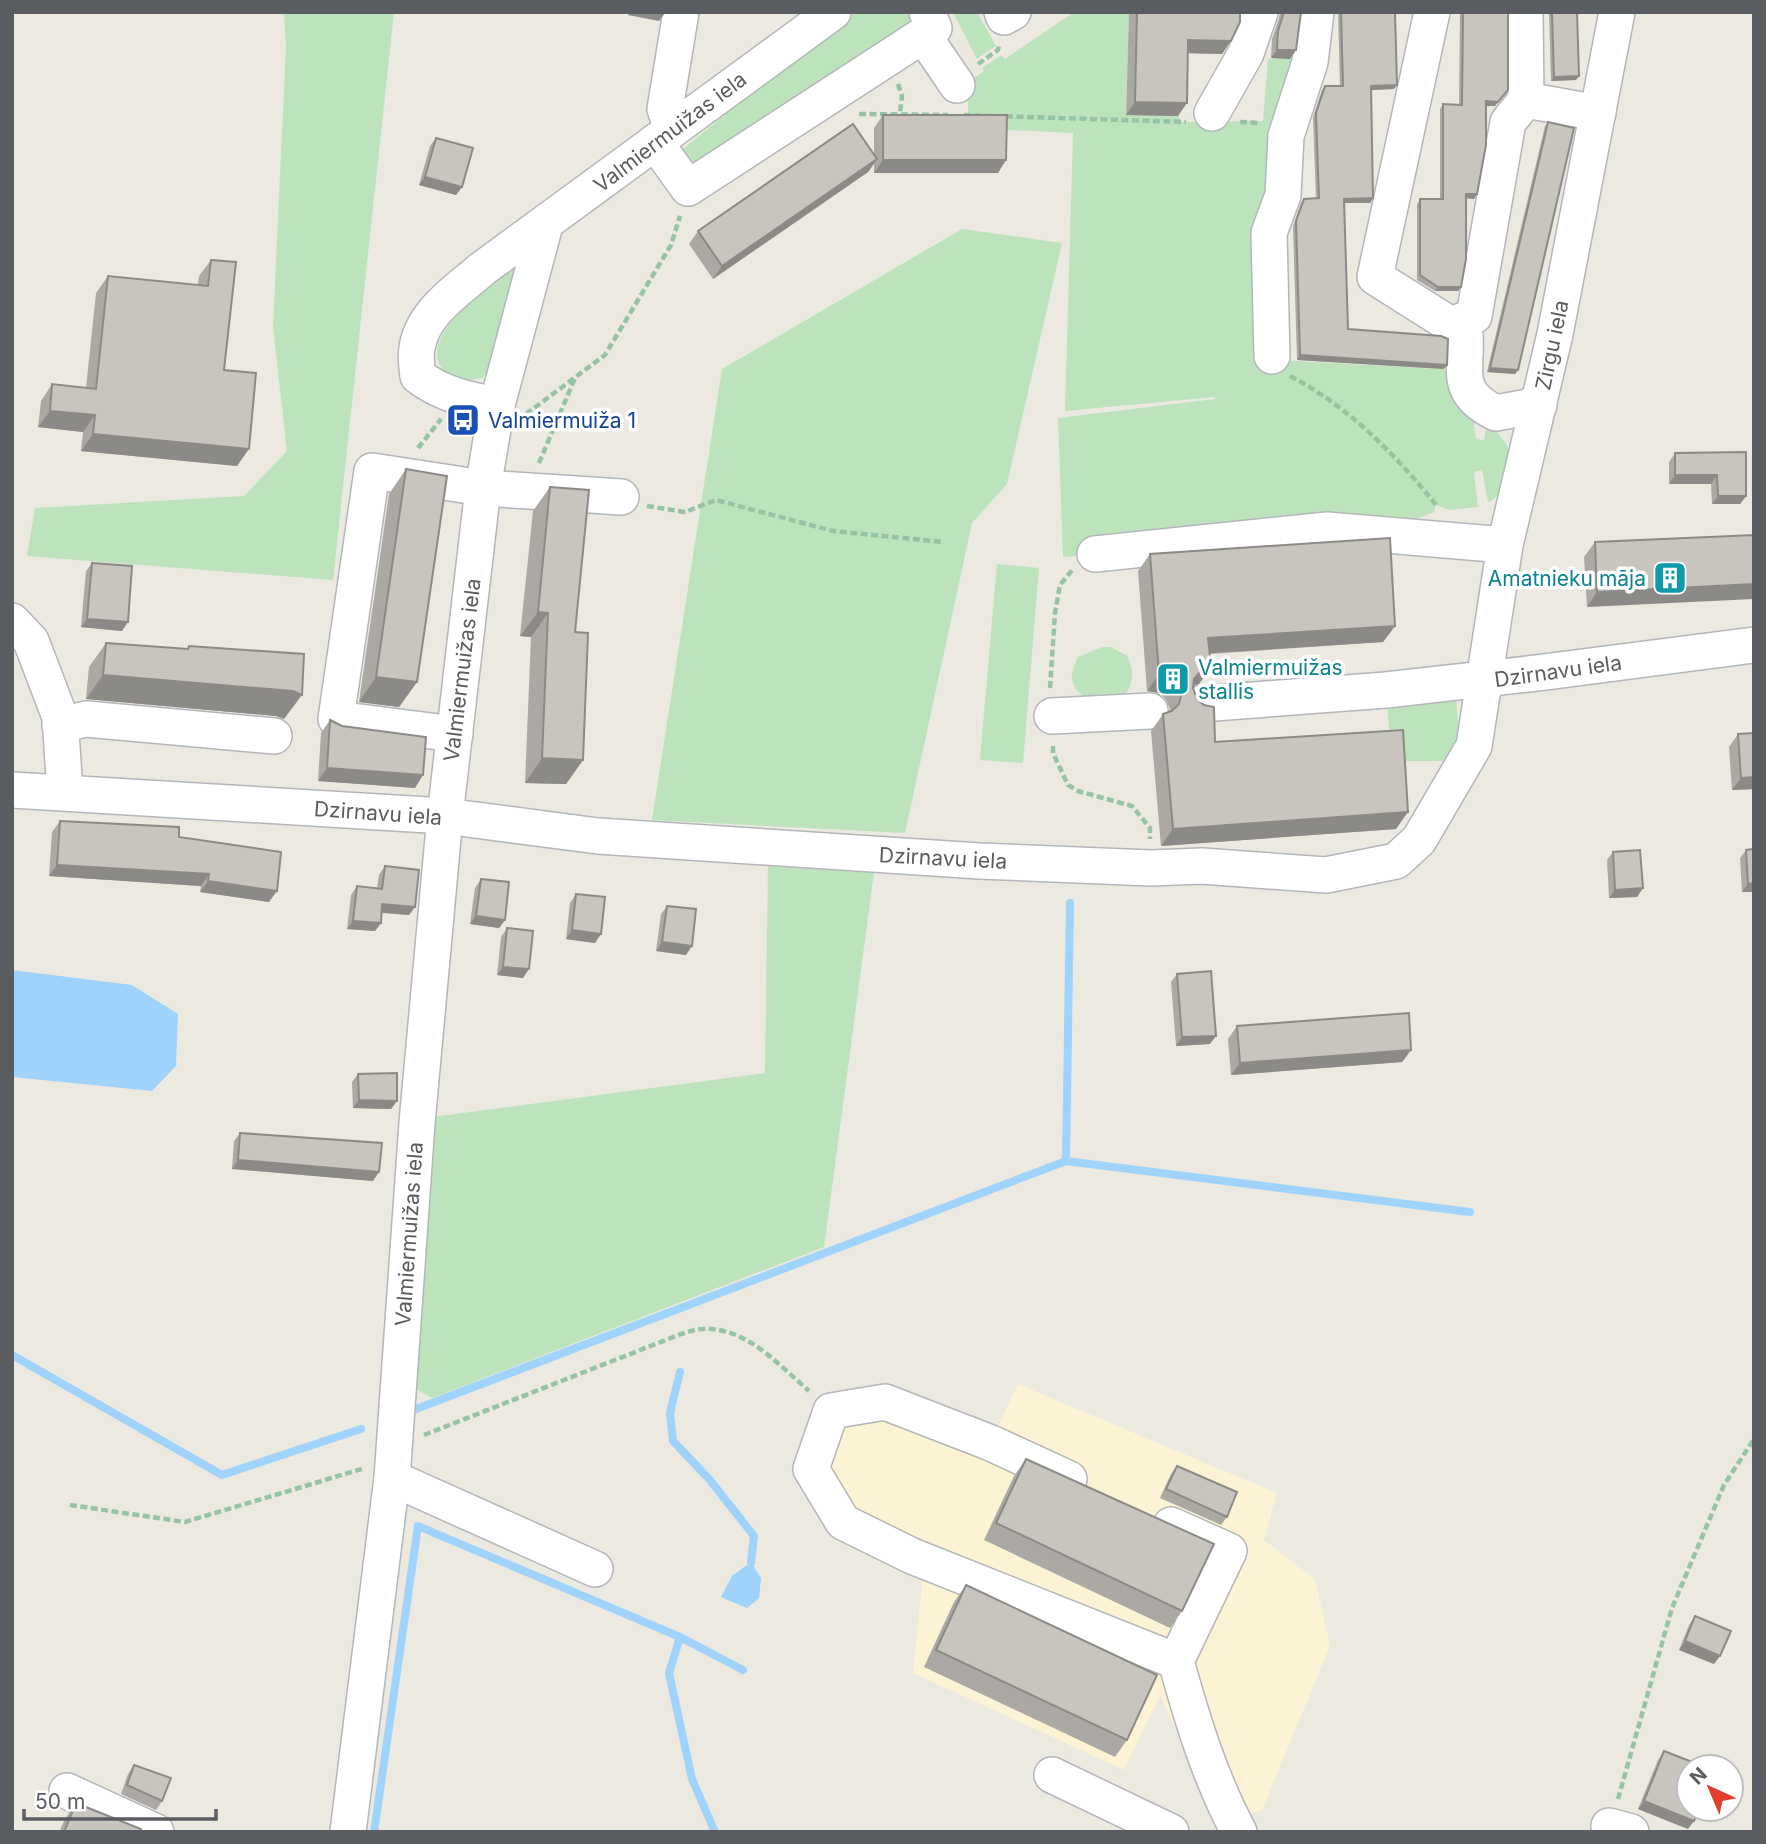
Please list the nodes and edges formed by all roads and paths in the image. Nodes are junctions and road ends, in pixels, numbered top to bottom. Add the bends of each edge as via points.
1 (681, 12) edge
2 (833, 12) edge
3 (1260, 12) edge
4 (1316, 12) edge
5 (1432, 12) edge
6 (1525, 12) edge
7 (1617, 12) edge
8 (1006, 14) edge
9 (925, 24) edge
10 (955, 82) joint
11 (1527, 100) junction
12 (1598, 113) junction
13 (846, 118) dead end
14 (1213, 119) junction
15 (664, 136) junction
16 (1286, 136) junction
17 (688, 188) junction
18 (545, 225) junction
19 (1463, 321) junction
20 (1272, 356) joint
21 (575, 377) junction
22 (458, 397) junction
23 (497, 405) junction
24 (1539, 405) junction
25 (1496, 413) junction
26 (489, 442) junction
27 (1527, 456) junction
28 (397, 475) junction
29 (483, 488) junction
30 (531, 491) junction
31 (621, 497) joint
32 (1436, 505) dead end
33 (944, 542) dead end
34 (1505, 545) junction
35 (1094, 554) dead end
36 (12, 621) edge
37 (1754, 645) edge
38 (1486, 677) junction
39 (1201, 704) edge
40 (1150, 710) dead end
41 (1052, 716) dead end
42 (60, 725) junction
43 (456, 734) junction
44 (274, 736) dead end
45 (12, 790) edge
46 (65, 792) junction
47 (445, 817) junction
48 (831, 1411) junction
49 (1754, 1439) edge
50 (392, 1461) junction
51 (1104, 1494) edge
52 (70, 1505) dead end
53 (1141, 1511) edge
54 (595, 1569) dead end
55 (1176, 1661) junction
56 (1052, 1775) dead end
57 (67, 1791) dead end
58 (1620, 1829) edge
59 (156, 1832) edge
60 (348, 1832) edge
61 (1171, 1832) edge
62 (1239, 1832) edge

1 - 15 street
2 - 15 street, Valmiermuižas iela
3 - 14 street via 1246,53
4 - 16 street via 1310,62
5 - 19 street via 1374,277 1451,325
6 - 11 street
7 - 12 street, Zirgu iela
8 - 10 path via 998,50
9 - 10 street
9 - 17 street
11 - 12 street
11 - 19 street via 1508,122 1474,316
12 - 24 street, Zirgu iela
13 - 14 path via 859,113
14 - 16 path via 1257,122
15 - 17 street
15 - 18 street, Valmiermuižas iela
16 - 20 street via 1283,195 1269,233
17 - 21 path via 671,245 647,286 605,355
18 - 22 street via 482,269 421,330 416,351 418,376 433,388
18 - 23 street, Valmiermuižas iela
19 - 25 street via 1467,338 1464,378 1471,397
20 - 32 path via 1278,370 1357,422 1407,469
21 - 26 path
21 - 30 path
22 - 23 street
22 - 28 path
23 - 26 street, Valmiermuižas iela
24 - 25 street
24 - 27 street, Zirgu iela
25 - 27 street
26 - 29 street, Valmiermuižas iela
27 - 34 street, Zirgu iela
28 - 29 street
28 - 43 street via 372,471 336,719
29 - 30 street
29 - 43 street, Valmiermuižas iela
30 - 31 street
31 - 33 path via 627,503 685,512 716,500 832,531
34 - 35 street via 1327,530
34 - 38 street, Zirgu iela
36 - 42 street via 31,641
37 - 38 street, Dzirnavu iela
38 - 39 street via 1386,690
38 - 47 street, Dzirnavu iela via 1474,746 1419,841 1396,860 1326,875 1202,866 979,861 598,836
40 - 41 street
42 - 44 street via 86,719
42 - 46 street
43 - 47 street, Valmiermuižas iela
45 - 46 street, Dzirnavu iela
46 - 47 street, Dzirnavu iela
47 - 50 street, Valmiermuižas iela
48 - 50 path via 765,1352 743,1338 702,1328 435,1432
48 - 51 street via 885,1402
48 - 55 street via 811,1469 843,1522 912,1556
49 - 58 path via 1724,1485 1672,1608 1628,1770
50 - 52 path via 185,1522
50 - 54 street
50 - 60 street, Valmiermuižas iela
53 - 55 street via 1229,1551
55 - 62 street via 1192,1718
56 - 61 street
57 - 59 street

